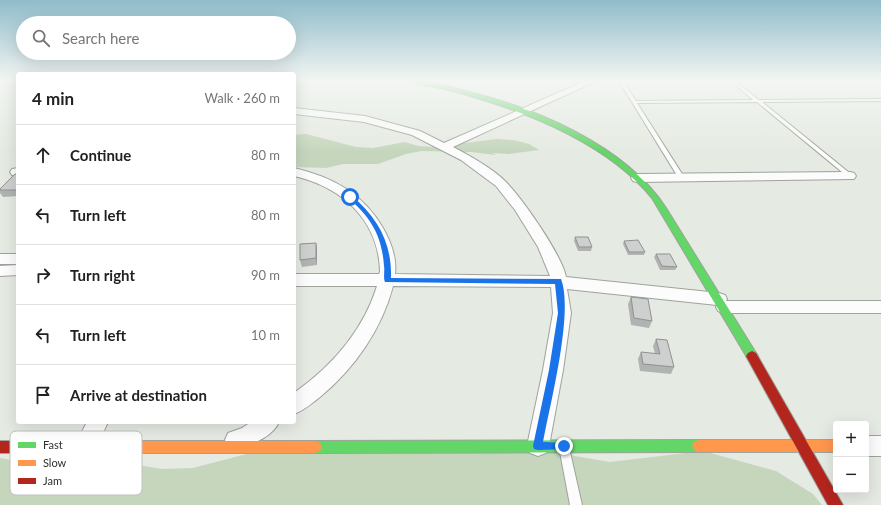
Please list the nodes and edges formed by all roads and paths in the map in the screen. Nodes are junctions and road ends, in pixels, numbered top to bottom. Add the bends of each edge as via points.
1 (503, 105) edge
2 (538, 105) edge
3 (636, 105) edge
4 (762, 105) edge
5 (524, 111) junction
6 (296, 112) edge
7 (445, 147) junction
8 (296, 173) edge
9 (850, 176) joint
10 (681, 177) junction
11 (637, 178) junction
12 (0, 259) edge
13 (16, 259) edge
14 (0, 270) edge
15 (16, 270) edge
16 (296, 280) edge
17 (387, 280) junction
18 (558, 281) junction
19 (722, 303) junction
20 (881, 306) edge
21 (296, 403) edge
22 (266, 424) edge
23 (218, 446) junction
24 (538, 446) junction
25 (564, 446) junction
26 (804, 446) junction
27 (833, 446) edge
28 (869, 446) edge
29 (881, 446) edge
30 (142, 447) edge
31 (576, 505) edge
32 (836, 505) edge

1 - 5 street
2 - 5 street
3 - 10 lane
4 - 9 lane
5 - 7 street
5 - 11 street via 605,154
6 - 7 street via 365,119 416,134
7 - 18 street via 500,183 521,208 545,247 557,272
8 - 17 street via 335,187 365,209 383,240 388,267
9 - 10 street
10 - 11 street
11 - 19 street via 650,191
12 - 13 street
14 - 15 street
16 - 17 street
17 - 18 street
17 - 21 street via 376,313 353,351 323,383
18 - 19 street
18 - 24 street via 562,313
19 - 20 street
19 - 26 street
22 - 23 street via 249,435
23 - 24 street
23 - 30 street
24 - 25 street
25 - 26 street
25 - 31 lane
26 - 27 street
26 - 32 street
28 - 29 street

